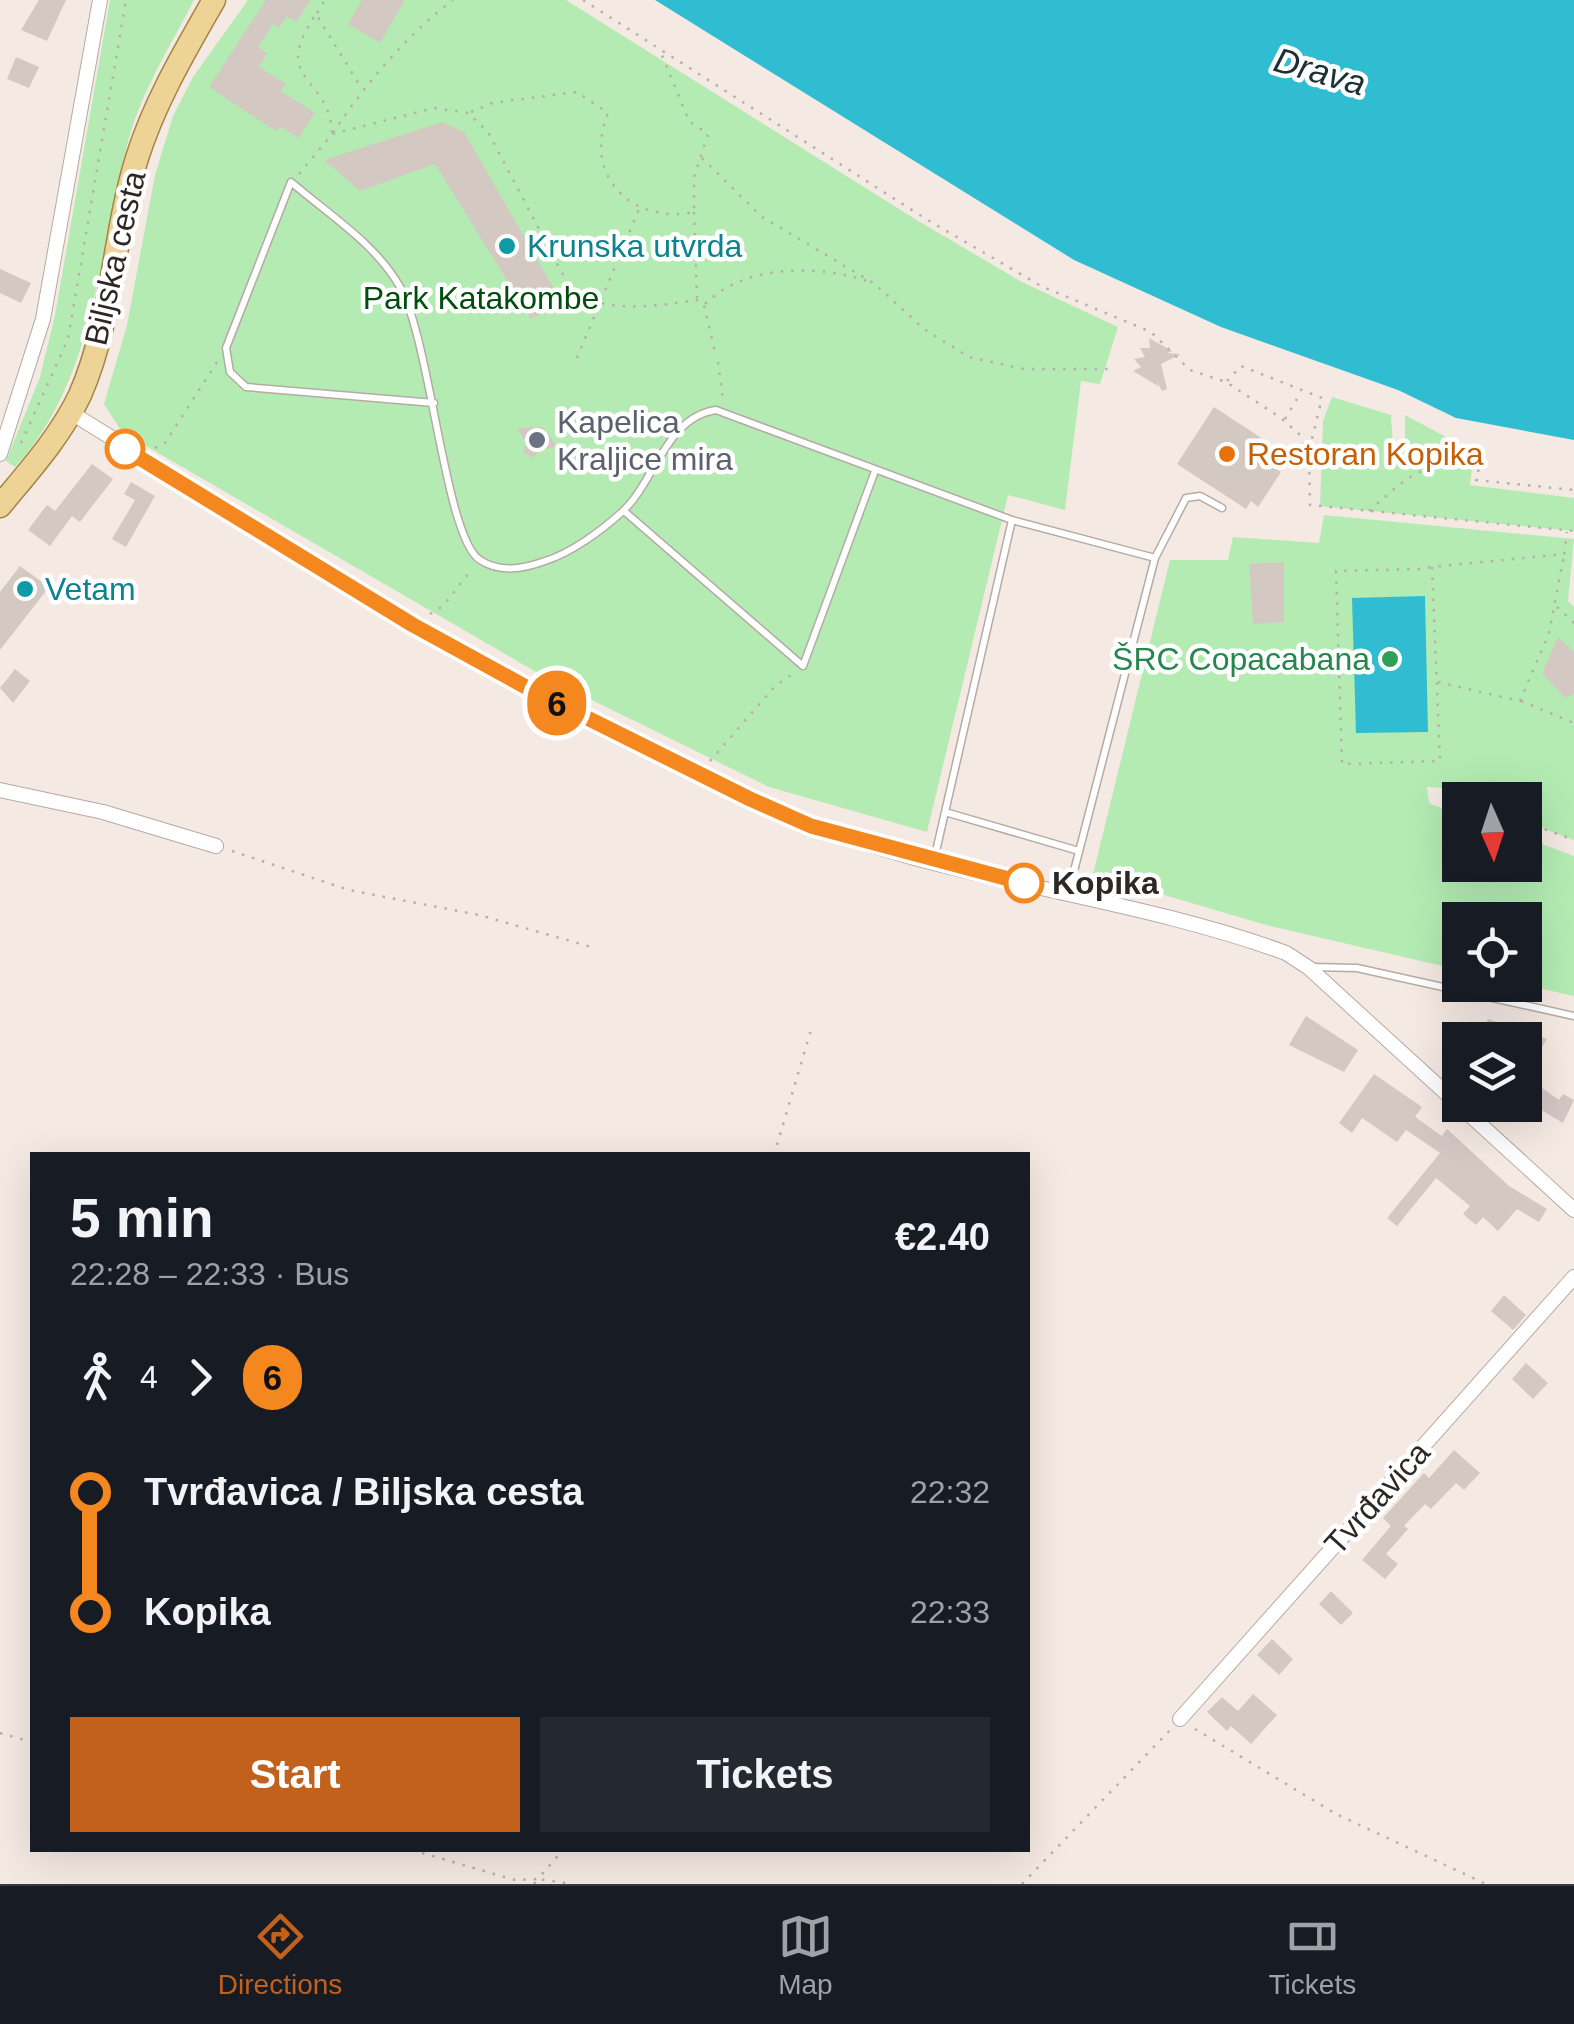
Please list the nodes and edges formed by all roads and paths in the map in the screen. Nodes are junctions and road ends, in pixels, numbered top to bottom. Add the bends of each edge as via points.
1 (100, 0) edge
2 (126, 0) edge
3 (214, 0) edge
4 (325, 0) edge
5 (454, 0) edge
6 (583, 0) edge
7 (316, 14) junction
8 (658, 47) junction
9 (362, 89) junction
10 (468, 113) junction
11 (332, 134) junction
12 (702, 158) junction
13 (292, 182) junction
14 (640, 209) junction
15 (694, 212) junction
16 (875, 284) junction
17 (697, 300) junction
18 (603, 304) junction
19 (704, 305) junction
20 (226, 348) junction
21 (716, 356) dead end
22 (576, 358) dead end
23 (718, 362) dead end
24 (1114, 369) dead end
25 (1226, 382) junction
26 (1302, 390) junction
27 (434, 403) junction
28 (70, 412) junction
29 (725, 412) junction
30 (1284, 420) junction
31 (18, 449) dead end
32 (1309, 453) junction
33 (0, 454) edge
34 (136, 456) junction
35 (876, 470) junction
36 (1574, 490) edge
37 (0, 506) edge
38 (1222, 508) dead end
39 (624, 511) junction
40 (1368, 511) junction
41 (1012, 520) junction
42 (1567, 531) junction
43 (1574, 531) edge
44 (1564, 554) junction
45 (1155, 558) junction
46 (478, 559) junction
47 (1432, 567) junction
48 (1555, 604) junction
49 (1574, 623) edge
50 (413, 625) junction
51 (803, 666) junction
52 (1436, 682) junction
53 (1520, 700) junction
54 (1574, 723) edge
55 (698, 773) junction
56 (0, 790) edge
57 (945, 812) junction
58 (1542, 828) edge
59 (1574, 840) edge
60 (216, 846) joint
61 (1079, 851) junction
62 (934, 860) junction
63 (1068, 895) junction
64 (595, 948) dead end
65 (1309, 968) junction
66 (1574, 1016) edge
67 (811, 1030) dead end
68 (775, 1152) edge
69 (1574, 1210) edge
70 (1574, 1277) edge
71 (1180, 1719) junction
72 (0, 1733) edge
73 (30, 1741) edge
74 (419, 1852) edge
75 (561, 1852) edge
76 (536, 1882) edge
77 (573, 1884) edge
78 (1022, 1884) edge
79 (1486, 1884) edge

1 - 33 street, Biljska cesta via 43,319
2 - 31 path via 68,338
3 - 28 main road, Biljska cesta via 142,144 99,336
4 - 7 path
5 - 9 path via 419,26
6 - 8 path
7 - 9 path
7 - 11 path via 296,52 299,70 331,117
8 - 12 path via 689,121 708,134
8 - 25 path via 926,219 1042,286 1166,342 1190,370
9 - 11 path
10 - 11 path via 434,108
10 - 14 path via 492,103 577,92 608,113 600,143 606,177
10 - 18 path via 488,132 568,286 582,299
11 - 13 path
12 - 15 path via 694,177
12 - 16 path via 762,217
13 - 20 lane
13 - 27 lane via 378,256 401,288
14 - 15 path
14 - 18 path
15 - 17 path
16 - 19 path via 814,271 770,274 733,282
16 - 24 path via 924,329 969,357 1024,369
17 - 18 path
17 - 19 path
18 - 22 path
19 - 21 path
20 - 27 lane via 230,372 246,387
20 - 34 path via 165,443
23 - 29 path
25 - 26 path via 1241,366
25 - 30 path
26 - 30 path
26 - 32 path via 1322,398
27 - 46 lane via 461,537
28 - 34 street
28 - 37 main road, Biljska cesta
29 - 35 lane
29 - 39 lane via 701,412 685,422
30 - 32 path
32 - 40 path via 1310,505
34 - 50 street
35 - 41 lane
35 - 51 lane
36 - 40 path via 1476,480 1479,468 1432,464
38 - 45 lane via 1200,496 1186,498
39 - 46 lane via 547,561 505,570
39 - 51 lane
40 - 42 path
41 - 45 lane
41 - 57 lane
42 - 43 path
42 - 44 path
44 - 47 path
44 - 48 path
45 - 61 lane
46 - 50 path via 444,606
47 - 52 path
47 - 52 path via 1336,571 1342,764 1440,761
48 - 49 path
48 - 53 path
50 - 55 street
51 - 55 path via 775,686
52 - 53 path
53 - 54 path
55 - 62 street via 811,826
56 - 60 street
57 - 61 lane
57 - 62 lane
58 - 59 path
60 - 64 path via 349,890 480,915
61 - 63 lane
62 - 63 street
63 - 65 street via 1263,944
65 - 66 lane via 1357,968
65 - 69 street
67 - 68 path
70 - 71 street, Tvrđavica
71 - 78 path
71 - 79 path via 1336,1814
72 - 73 path
74 - 76 path
75 - 76 path
76 - 77 path

